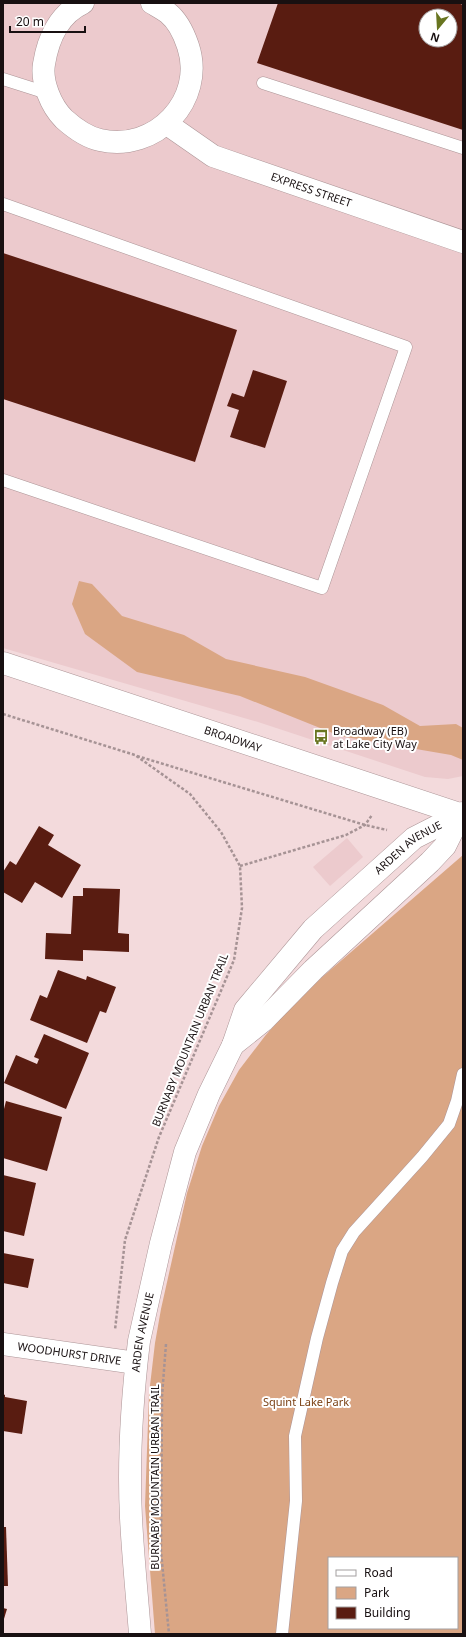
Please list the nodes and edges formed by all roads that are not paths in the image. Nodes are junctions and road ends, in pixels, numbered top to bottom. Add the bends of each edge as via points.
1 (83, 3) edge
2 (152, 3) edge
3 (3, 80) edge
4 (263, 83) dead end
5 (48, 93) junction
6 (168, 124) junction
7 (463, 148) edge
8 (3, 204) edge
9 (463, 242) edge
10 (3, 480) edge
11 (3, 663) edge
12 (462, 814) edge
13 (233, 1045) junction
14 (463, 1074) edge
15 (3, 1344) edge
16 (136, 1363) junction
17 (140, 1634) edge
18 (282, 1634) edge

1 - 5 street via 58,23 47,44 43,69
2 - 6 street via 169,14 184,33 192,57 191,81 183,104
3 - 5 lane
4 - 7 lane
5 - 6 street via 59,114 77,131 99,140 124,143 147,137
6 - 9 street, EXPRESS STREET via 213,156
8 - 10 lane via 406,347 322,588
11 - 12 street, BROADWAY
12 - 13 street, ARDEN AVENUE via 445,846 430,862 313,970 263,1021
12 - 13 street, ARDEN AVENUE via 414,838 313,929 244,1010
13 - 16 street, ARDEN AVENUE via 185,1152 161,1243
14 - 18 lane via 449,1124 354,1232 342,1251 317,1338 295,1436 296,1501
15 - 16 street, WOODHURST DRIVE
16 - 17 street, ARDEN AVENUE via 131,1438 131,1518

